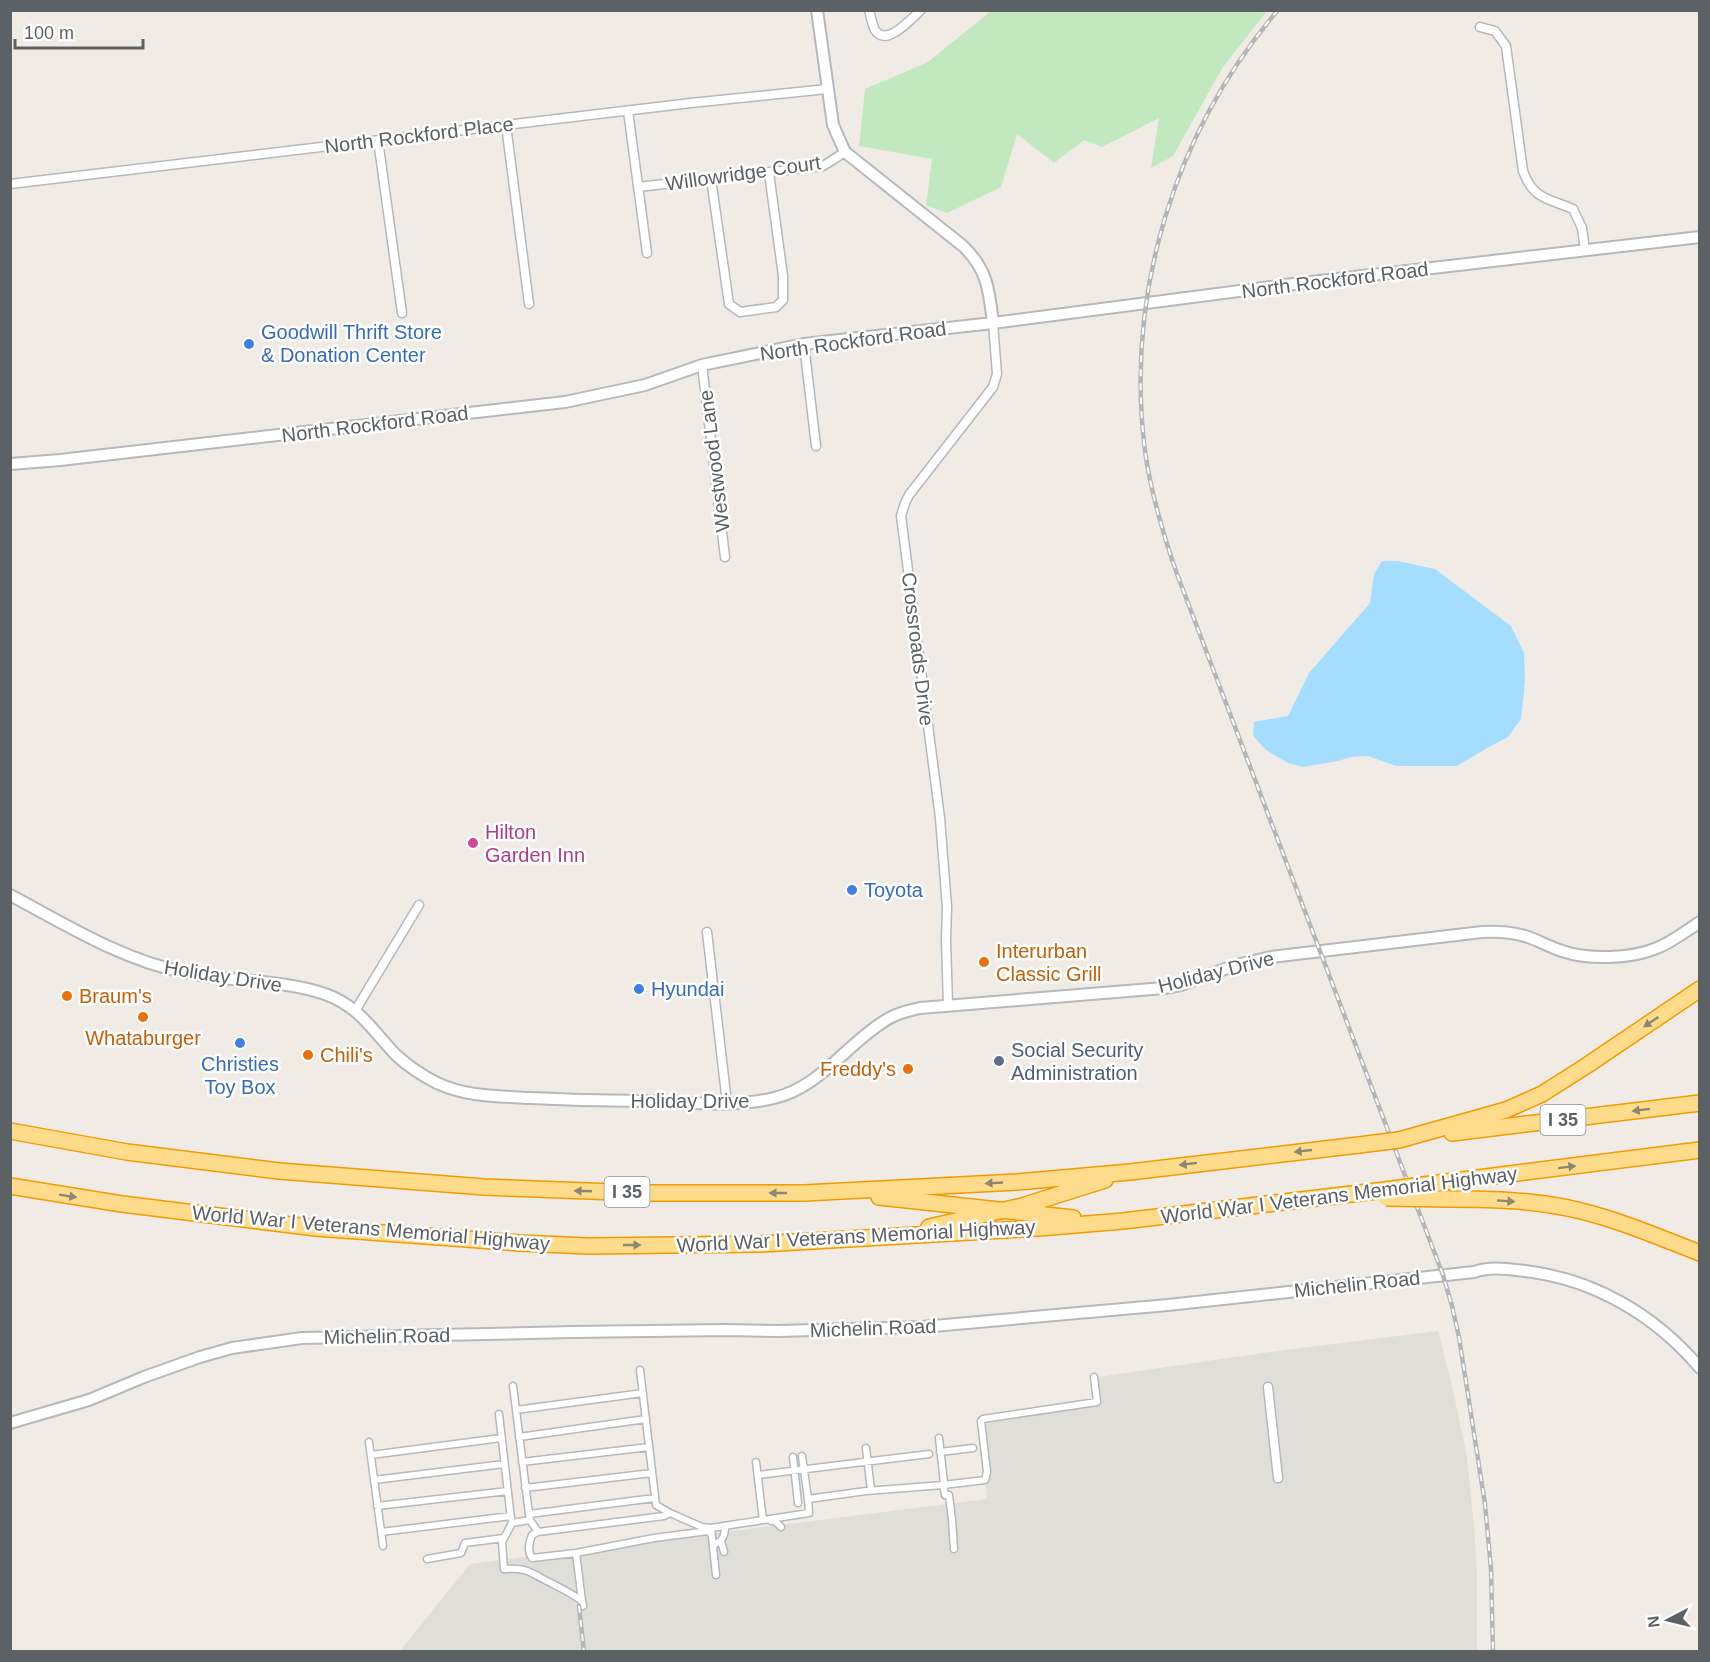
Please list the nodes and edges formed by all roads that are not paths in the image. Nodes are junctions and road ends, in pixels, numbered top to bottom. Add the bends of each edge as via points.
1 (817, 10) edge
2 (869, 10) edge
3 (921, 10) edge
4 (1480, 27) dead end
5 (827, 89) junction
6 (628, 111) junction
7 (506, 125) junction
8 (378, 140) junction
9 (845, 152) junction
10 (769, 173) junction
11 (711, 179) junction
12 (10, 184) edge
13 (639, 187) junction
14 (1700, 237) edge
15 (1585, 250) junction
16 (647, 253) dead end
17 (529, 304) dead end
18 (402, 313) dead end
19 (993, 323) junction
20 (804, 344) junction
21 (702, 365) junction
22 (816, 446) dead end
23 (10, 464) edge
24 (725, 557) dead end
25 (10, 895) edge
26 (419, 906) dead end
27 (1700, 922) edge
28 (707, 932) dead end
29 (1700, 988) edge
30 (948, 1005) junction
31 (355, 1011) junction
32 (727, 1103) junction
33 (1700, 1103) edge
34 (10, 1131) edge
35 (1426, 1134) junction
36 (1700, 1150) edge
37 (1130, 1172) junction
38 (10, 1186) edge
39 (804, 1193) junction
40 (1378, 1195) junction
41 (1003, 1210) junction
42 (1123, 1221) junction
43 (830, 1240) junction
44 (1700, 1253) edge
45 (1700, 1368) edge
46 (640, 1370) dead end
47 (1094, 1377) dead end
48 (513, 1386) dead end
49 (1268, 1387) dead end
50 (643, 1393) junction
51 (516, 1410) junction
52 (499, 1414) dead end
53 (646, 1419) junction
54 (10, 1421) edge
55 (519, 1437) junction
56 (501, 1438) junction
57 (939, 1438) dead end
58 (369, 1442) dead end
59 (649, 1447) junction
60 (866, 1448) dead end
61 (973, 1448) dead end
62 (940, 1452) junction
63 (929, 1454) dead end
64 (371, 1455) junction
65 (802, 1456) dead end
66 (792, 1457) dead end
67 (867, 1461) junction
68 (522, 1462) junction
69 (756, 1462) dead end
70 (504, 1464) junction
71 (804, 1469) junction
72 (794, 1470) junction
73 (652, 1473) junction
74 (758, 1474) junction
75 (1278, 1478) dead end
76 (375, 1480) junction
77 (943, 1485) junction
78 (525, 1488) junction
79 (871, 1490) junction
80 (508, 1491) junction
81 (655, 1498) junction
82 (808, 1498) junction
83 (798, 1503) dead end
84 (378, 1506) junction
85 (670, 1513) junction
86 (529, 1517) junction
87 (779, 1517) junction
88 (512, 1519) junction
89 (763, 1520) junction
90 (725, 1527) junction
91 (711, 1528) junction
92 (381, 1532) junction
93 (538, 1532) junction
94 (712, 1536) junction
95 (504, 1538) junction
96 (721, 1541) junction
97 (713, 1545) junction
98 (382, 1546) dead end
99 (954, 1549) dead end
100 (724, 1552) dead end
101 (576, 1553) junction
102 (428, 1559) dead end
103 (716, 1575) dead end

1 - 5 street
2 - 3 street via 875,30 887,35 898,31
4 - 15 street via 1495,31 1506,46 1527,184 1536,194 1573,209 1582,228
5 - 6 street, North Rockford Place
5 - 9 street via 832,124
6 - 7 street, North Rockford Place
6 - 13 street
7 - 8 street, North Rockford Place
7 - 17 street
8 - 12 street, North Rockford Place
8 - 18 street
9 - 10 street, Willowridge Court via 823,166
9 - 19 street via 974,256 988,285
10 - 11 street, Willowridge Court
10 - 11 street via 783,300 776,307 740,312 729,304
11 - 13 street, Willowridge Court
13 - 16 street
14 - 15 street, North Rockford Road
15 - 19 street, North Rockford Road
19 - 20 street, North Rockford Road
19 - 30 street, Crossroads Drive via 998,374 993,387 909,495 901,516 940,819 947,907
20 - 21 street, North Rockford Road
20 - 22 street
21 - 23 street, North Rockford Road via 645,385 565,402
21 - 24 street, Westwood Lane
25 - 31 street, Holiday Drive via 135,959 190,974 316,991
26 - 31 street
27 - 30 street, Holiday Drive via 1656,949 1622,956 1578,955 1521,935 1482,932 1271,957 1164,988
28 - 32 street
29 -> 35 highway via 1542,1094 1506,1110
30 - 32 street, Holiday Drive via 920,1008 884,1021 826,1070 793,1091 774,1098
31 - 32 street, Holiday Drive via 408,1065 455,1090 542,1098
33 -> 35 highway, I 35
39 -> 34 highway, I 35 via 567,1191 368,1179 127,1152
35 -> 37 highway, I 35, bridge
40 -> 36 highway, World War I Veterans Memorial Highway / I 35, bridge via 1446,1182
37 -> 39 highway, I 35
37 - 41 highway
38 -> 43 highway, World War I Veterans Memorial Highway / I 35 via 293,1225 520,1243 736,1245
39 - 41 highway
40 - 42 highway, World War I Veterans Memorial Highway / I 35
40 -> 44 highway, bridge via 1524,1202 1570,1209 1612,1220
41 - 42 highway
41 - 43 highway via 912,1230
42 - 43 highway, World War I Veterans Memorial Highway / I 35
45 - 54 street, Michelin Road via 1652,1322 1604,1294 1556,1276 1482,1269 1168,1305 922,1327 302,1338 200,1357 89,1400
46 - 50 street
47 - 77 street via 1097,1402 983,1419 985,1480
48 - 51 street
49 - 75 street
50 - 51 street
50 - 53 street
51 - 55 street
52 - 56 street
53 - 55 street
53 - 59 street
55 - 68 street
56 - 64 street
56 - 70 street
57 - 62 street
58 - 64 street
59 - 68 street
59 - 73 street
60 - 67 street
61 - 62 street
62 - 77 street
63 - 67 street
64 - 76 street
65 - 71 street
66 - 72 street
67 - 71 street
67 - 79 street
68 - 78 street
69 - 74 street
70 - 76 street
70 - 80 street
71 - 72 street
71 - 82 street
72 - 74 street
72 - 83 street
73 - 78 street
73 - 81 street
74 - 89 street
76 - 84 street
77 - 79 street
77 - 99 street via 945,1496 949,1495
78 - 86 street
79 - 82 street
80 - 84 street
80 - 88 street
81 - 85 street via 656,1505
81 - 86 street
82 - 87 street via 809,1513
84 - 92 street
85 - 91 street
85 - 93 street
86 - 88 street
86 - 93 street
87 - 89 street
87 - 90 street via 781,1528 774,1520
88 - 92 street
88 - 95 street
89 - 90 street
90 - 91 street
90 - 94 street
90 - 96 street
91 - 94 street
92 - 98 street
93 - 101 street via 531,1535 532,1558
94 - 97 street
94 - 101 street via 708,1531
95 - 101 street via 504,1569 520,1568 534,1573 567,1590 582,1603
95 - 102 street via 465,1543 461,1553
96 - 97 street
96 - 100 street
97 - 103 street

